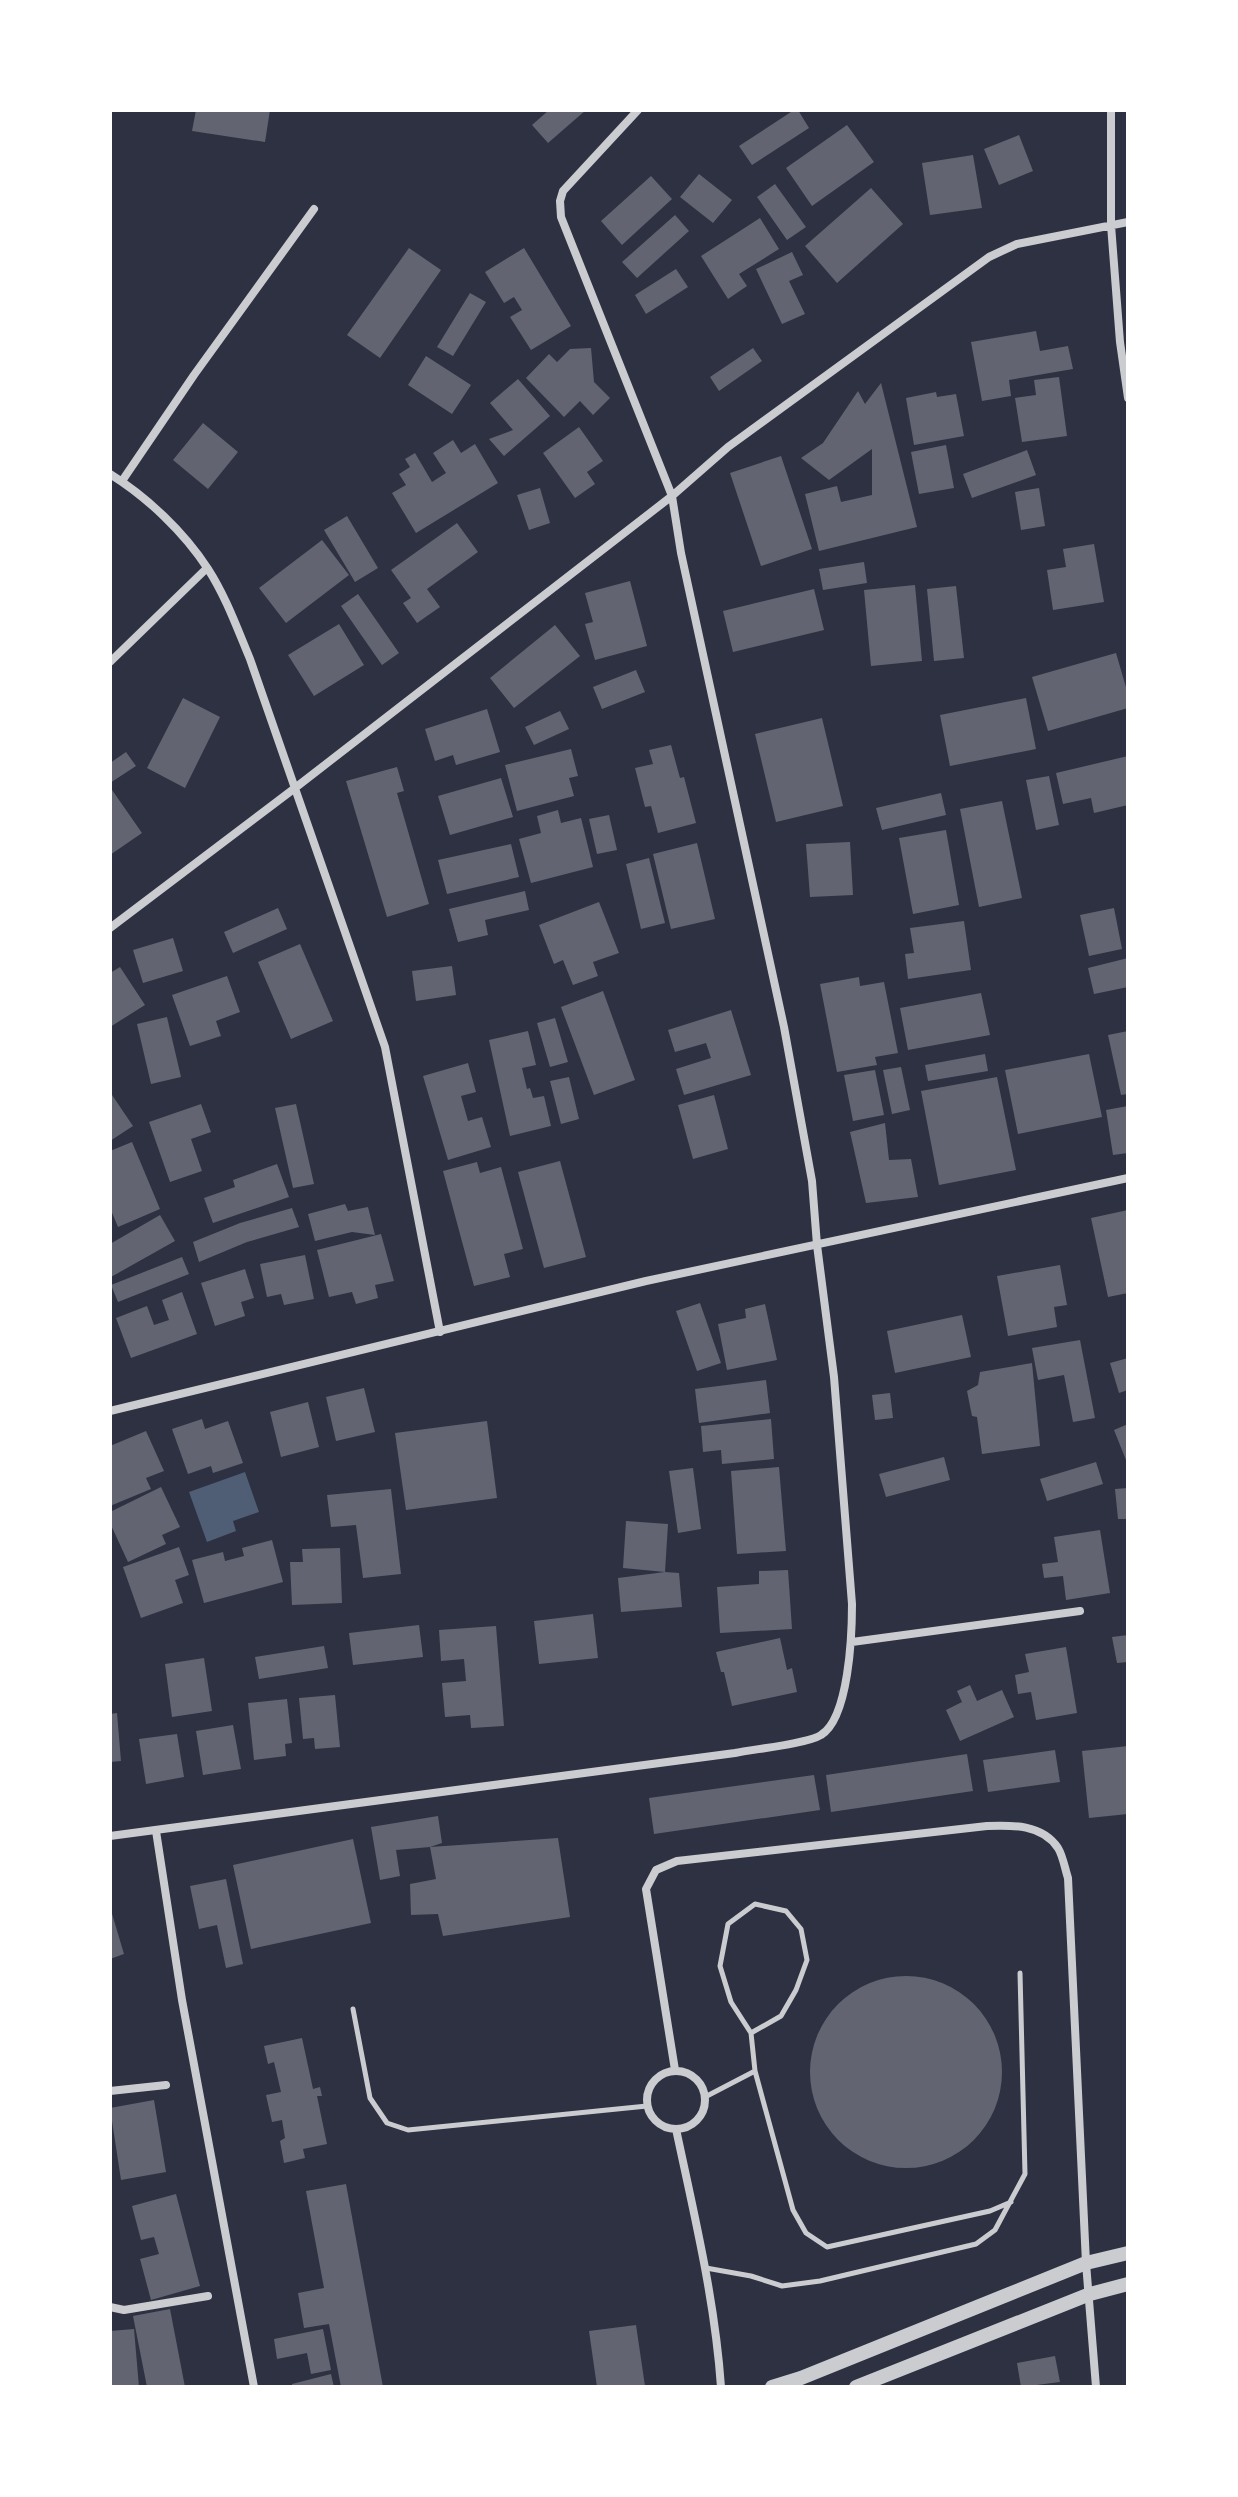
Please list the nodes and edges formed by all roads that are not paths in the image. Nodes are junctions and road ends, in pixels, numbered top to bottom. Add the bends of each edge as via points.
1 (638, 110) edge
2 (1111, 110) edge
3 (314, 209) dead end
4 (1128, 222) edge
5 (1111, 225) junction
6 (1128, 398) edge
7 (110, 474) edge
8 (122, 481) junction
9 (672, 496) junction
10 (207, 568) junction
11 (110, 662) edge
12 (295, 788) junction
13 (110, 928) edge
14 (1128, 1178) edge
15 (817, 1245) junction
16 (440, 1332) junction
17 (110, 1411) edge
18 (1080, 1611) dead end
19 (852, 1642) junction
20 (156, 1831) junction
21 (110, 1836) edge
22 (1020, 1973) dead end
23 (353, 2009) dead end
24 (751, 2033) junction
25 (675, 2070) junction
26 (755, 2071) junction
27 (166, 2085) dead end
28 (110, 2091) edge
29 (705, 2097) junction
30 (647, 2106) junction
31 (676, 2129) junction
32 (1011, 2202) junction
33 (1128, 2253) edge
34 (1086, 2263) junction
35 (706, 2268) junction
36 (1128, 2284) edge
37 (1090, 2294) junction
38 (208, 2296) dead end
39 (110, 2307) edge
40 (254, 2387) edge
41 (721, 2387) edge
42 (772, 2387) edge
43 (856, 2387) edge
44 (1096, 2387) edge

1 - 9 street via 563,191 561,217
2 - 5 street
3 - 8 street
4 - 5 street
5 - 6 street
5 - 9 street via 1017,244 989,257 728,447
7 - 8 street
8 - 10 street via 162,516
9 - 12 street
9 - 15 street via 784,1027 812,1181
10 - 11 street
10 - 12 street via 235,621
12 - 13 street
12 - 16 street via 385,1047
14 - 15 street
15 - 16 street
15 - 19 street via 834,1377
16 - 17 street
18 - 19 street
19 - 20 street via 847,1682 832,1723 813,1739
20 - 21 street
20 - 40 street
22 - 32 lane via 1025,2174
23 - 30 lane via 370,2098 387,2123 408,2130
24 - 24 lane via 731,2002 720,1966 728,1924 755,1904 786,1911 801,1929 807,1960 781,2016
24 - 26 lane
25 - 29 street via 689,2073
25 - 30 street via 652,2082
25 - 34 street via 646,1889 656,1870 677,1861 987,1826 1035,1829 1057,1847 1068,1878
26 - 29 lane
26 - 32 lane via 793,2210 806,2233 827,2247
27 - 28 street
29 - 31 street via 697,2120
30 - 31 street via 663,2126
31 - 35 street
32 - 35 lane via 995,2230 976,2244 820,2281 782,2286
33 - 34 street
34 - 37 street
34 - 42 street
35 - 41 street
36 - 37 street
37 - 43 street
37 - 44 street
38 - 39 street via 124,2310

